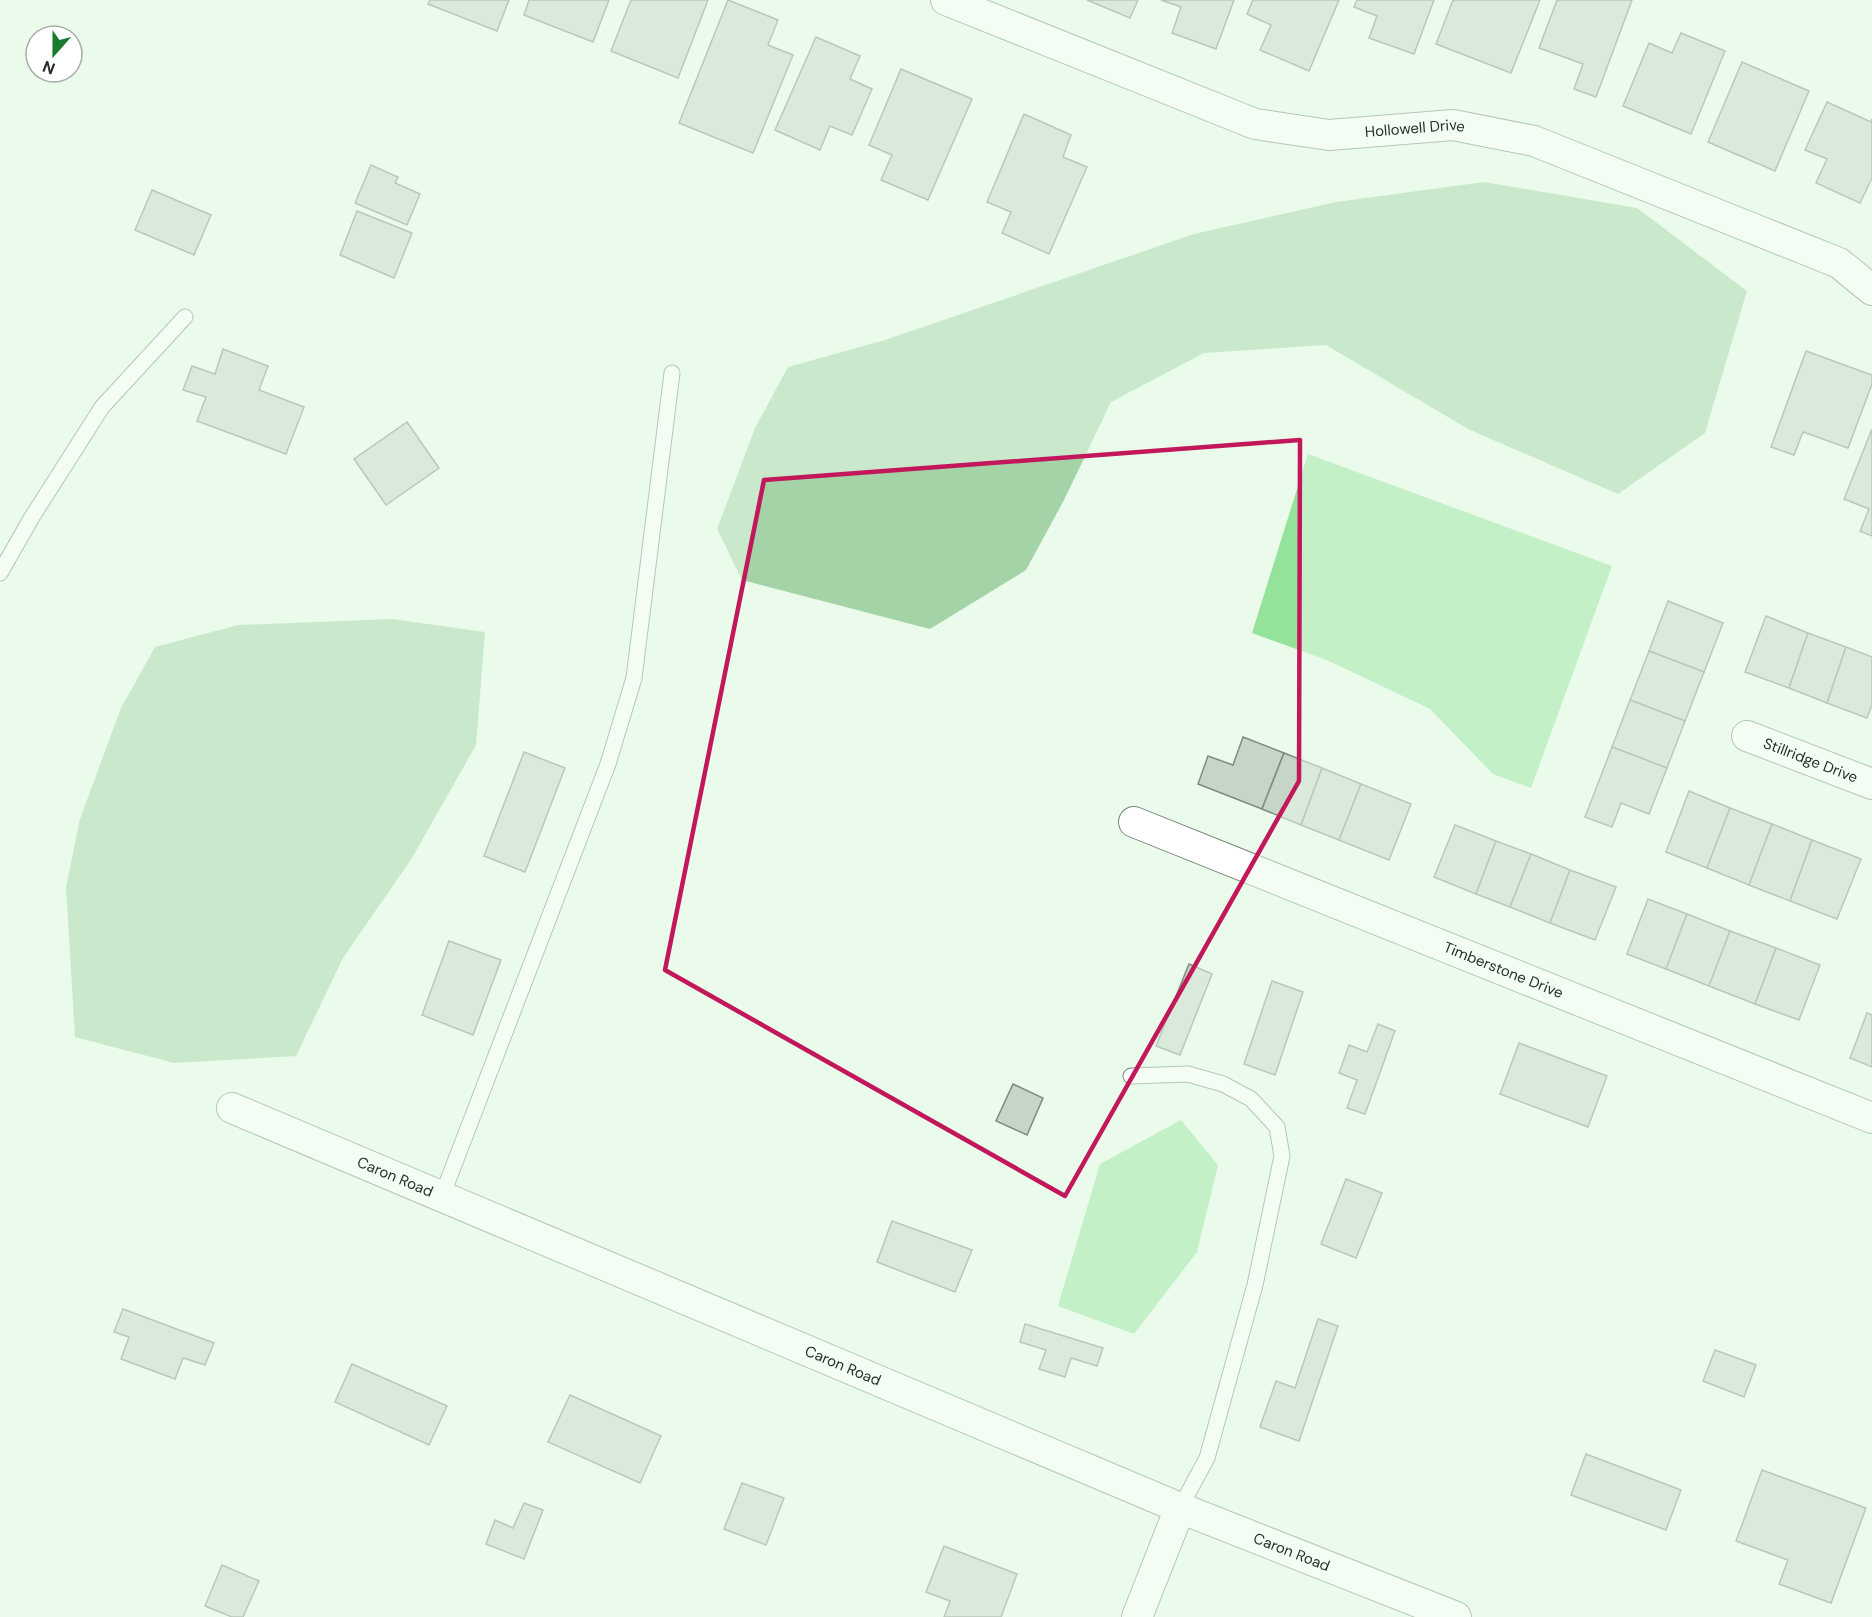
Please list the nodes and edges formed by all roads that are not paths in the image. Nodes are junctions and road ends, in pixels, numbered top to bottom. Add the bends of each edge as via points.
1 (946, 0) edge
2 (1872, 290) edge
3 (185, 317) dead end
4 (672, 373) dead end
5 (0, 573) edge
6 (1747, 736) dead end
7 (1872, 784) edge
8 (1134, 822) dead end
9 (1131, 1076) dead end
10 (232, 1108) dead end
11 (1872, 1118) edge
12 (442, 1196) junction
13 (1180, 1508) junction
14 (1137, 1617) edge
15 (1456, 1617) edge

1 - 2 street, Hollowell Drive via 1254,124 1329,135 1453,125 1534,141 1839,263
3 - 5 lane via 102,407
4 - 12 lane via 634,678 608,764
6 - 7 street, Stillridge Drive
8 - 11 street, Timberstone Drive
9 - 13 lane via 1188,1074 1223,1084 1251,1099 1277,1127 1282,1156 1255,1285 1208,1458
10 - 12 street, Caron Road
12 - 13 street, Caron Road
13 - 14 street
13 - 15 street, Caron Road

